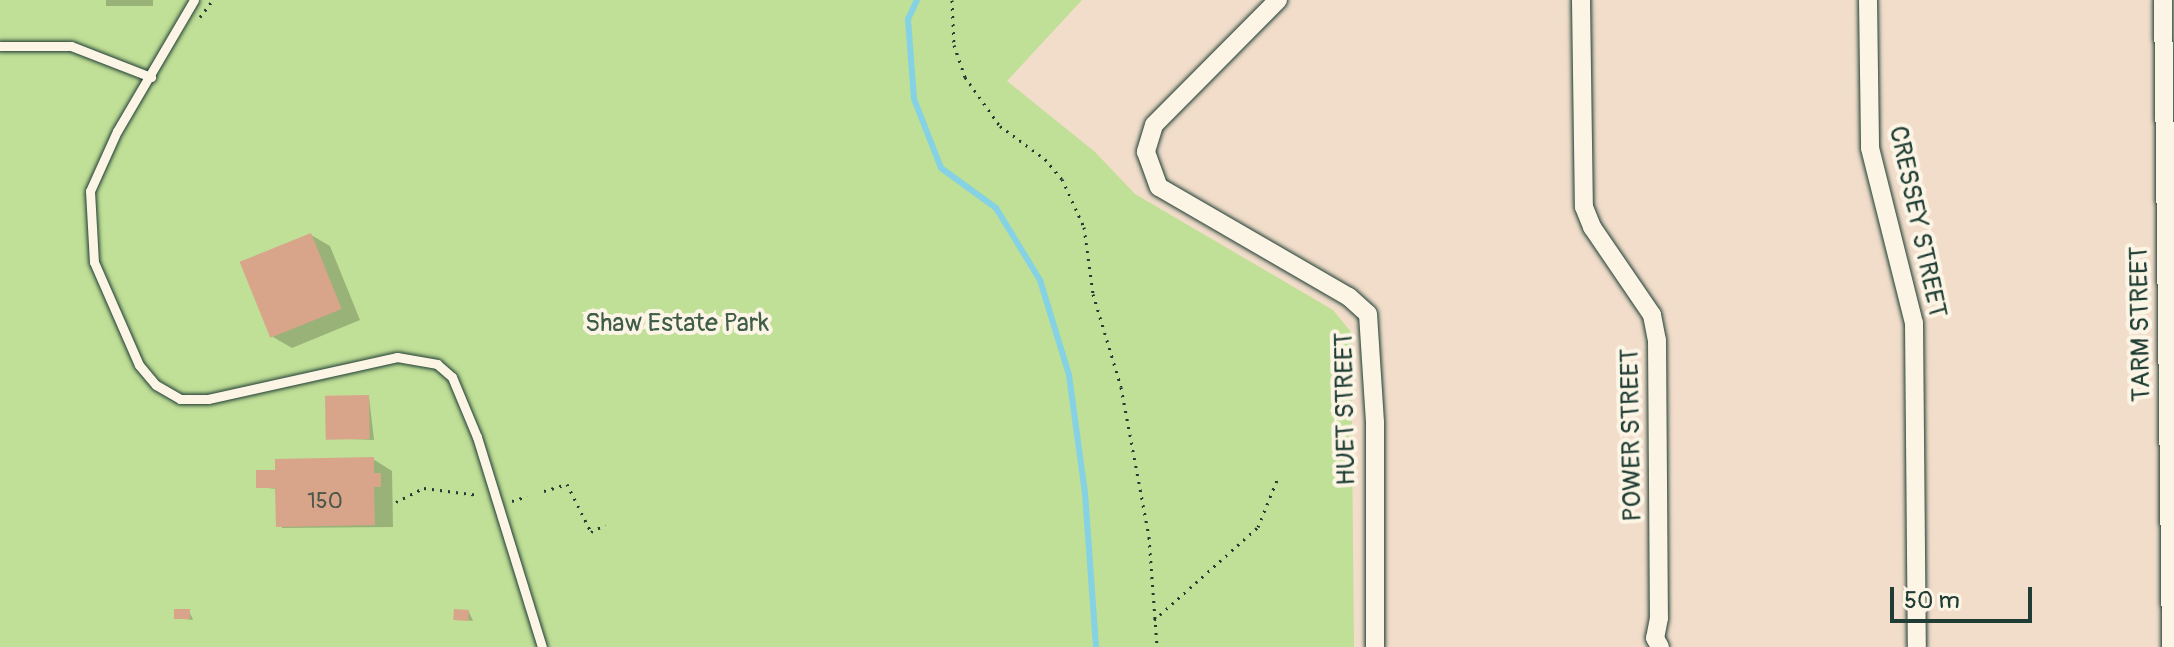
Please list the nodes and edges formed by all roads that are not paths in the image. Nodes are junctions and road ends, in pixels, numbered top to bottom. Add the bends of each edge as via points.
1 (194, 0) edge
2 (1278, 0) edge
3 (1581, 0) edge
4 (1868, 0) edge
5 (2163, 0) edge
6 (0, 46) edge
7 (151, 77) junction
8 (542, 647) edge
9 (1375, 647) edge
10 (1660, 647) edge
11 (1917, 647) edge
12 (2171, 647) edge

1 - 7 lane
2 - 9 street, HUET STREET via 1154,125 1146,147 1159,187 1349,297 1368,314 1374,376
3 - 10 street, POWER STREET via 1584,207 1652,315 1657,340 1655,638
4 - 11 street, CRESSEY STREET via 1870,148 1914,333
5 - 12 street, TARM STREET
6 - 7 lane via 71,46
7 - 8 lane via 90,191 94,262 139,365 156,385 180,399 208,399 397,357 437,364 452,377 477,437

